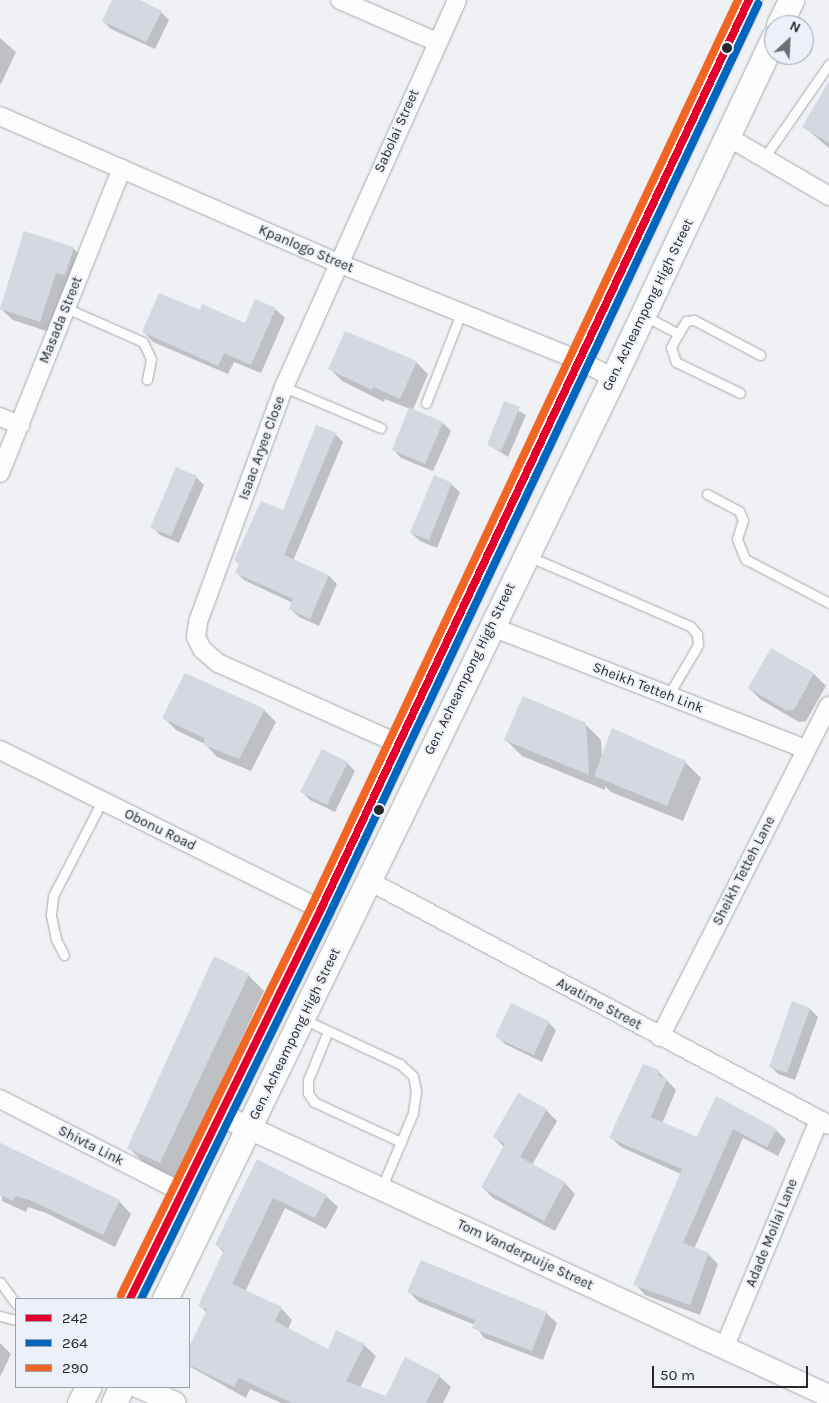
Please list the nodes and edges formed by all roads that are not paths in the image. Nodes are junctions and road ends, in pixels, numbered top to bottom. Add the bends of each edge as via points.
1 (340, 0) edge
2 (457, 0) edge
3 (749, 0) edge
4 (791, 0) edge
5 (784, 15) edge
6 (437, 42) junction
7 (764, 59) edge
8 (829, 64) edge
9 (0, 116) edge
10 (728, 137) junction
11 (764, 158) junction
12 (122, 168) junction
13 (829, 196) edge
14 (338, 263) junction
15 (66, 308) junction
16 (461, 313) junction
17 (643, 315) junction
18 (678, 334) junction
19 (760, 355) dead end
20 (581, 361) junction
21 (613, 378) junction
22 (147, 380) dead end
23 (284, 387) junction
24 (740, 393) dead end
25 (426, 403) dead end
26 (0, 416) edge
27 (20, 425) junction
28 (381, 428) dead end
29 (0, 473) edge
30 (707, 494) dead end
31 (526, 555) junction
32 (829, 603) edge
33 (490, 626) junction
34 (668, 696) junction
35 (829, 706) edge
36 (399, 744) junction
37 (806, 749) junction
38 (0, 750) edge
39 (102, 801) junction
40 (369, 881) junction
41 (320, 910) junction
42 (64, 955) dead end
43 (303, 1018) junction
44 (328, 1032) junction
45 (660, 1037) junction
46 (0, 1099) edge
47 (221, 1116) junction
48 (824, 1122) edge
49 (249, 1130) junction
50 (401, 1142) junction
51 (381, 1189) junction
52 (182, 1192) junction
53 (0, 1282) edge
54 (130, 1298) edge
55 (165, 1298) edge
56 (15, 1303) edge
57 (0, 1316) edge
58 (15, 1320) edge
59 (725, 1346) junction
60 (88, 1388) edge
61 (122, 1388) edge
62 (141, 1388) edge
63 (829, 1396) edge
64 (80, 1403) edge
65 (114, 1403) edge
66 (175, 1403) edge

1 - 6 street
2 - 6 street, Sabolai Street
3 - 20 main road
4 - 5 main road
6 - 14 street, Sabolai Street
7 - 10 main road, Gen. Acheampong High Street
8 - 11 lane
9 - 12 street, Kpanlogo Street
10 - 11 street
10 - 17 main road, Gen. Acheampong High Street
11 - 13 street
12 - 14 street, Kpanlogo Street
12 - 15 street, Masada Street
14 - 16 street, Kpanlogo Street
14 - 23 street, Isaac Aryee Close
15 - 22 lane via 143,342 151,358
15 - 27 street, Masada Street
16 - 20 street, Kpanlogo Street
16 - 25 lane
17 - 18 lane
17 - 21 main road, Gen. Acheampong High Street
18 - 19 lane via 686,321 694,320
18 - 24 lane via 671,347 676,362
20 - 21 street, Kpanlogo Street
20 - 36 main road
21 - 31 main road, Gen. Acheampong High Street
23 - 28 lane
23 - 36 street, Isaac Aryee Close via 198,622 196,637 202,650 218,663
26 - 27 street
27 - 29 street, Masada Street
30 - 32 lane via 739,511 743,520 737,538 745,560
31 - 33 main road, Gen. Acheampong High Street
31 - 34 lane via 690,626 697,634 698,645
33 - 34 street, Sheikh Tetteh Link
33 - 40 main road, Gen. Acheampong High Street
34 - 37 street, Sheikh Tetteh Link
35 - 37 street, Sheikh Tetteh Lane
36 - 41 main road
37 - 45 street, Sheikh Tetteh Lane
38 - 39 street, Obonu Road
39 - 41 street, Obonu Road
39 - 42 lane via 53,896 51,915 56,939
40 - 43 main road, Gen. Acheampong High Street
40 - 45 street, Avatime Street
41 - 47 main road
43 - 44 lane
43 - 49 main road, Gen. Acheampong High Street
44 - 50 lane via 400,1064 413,1076 416,1092 413,1112
44 - 50 lane via 308,1080 308,1093 314,1102
45 - 48 street, Avatime Street
46 - 52 street, Shivta Link
47 - 49 street, Tom Vanderpuije Street
47 - 52 main road
48 - 59 street, Adade Moilai Lane
49 - 51 street, Tom Vanderpuije Street
49 - 55 main road, Gen. Acheampong High Street
50 - 51 lane
51 - 59 street, Tom Vanderpuije Street
52 - 54 main road
53 - 56 lane
57 - 58 lane
59 - 63 street, Tom Vanderpuije Street
60 - 64 main road
61 - 65 main road
62 - 66 street

